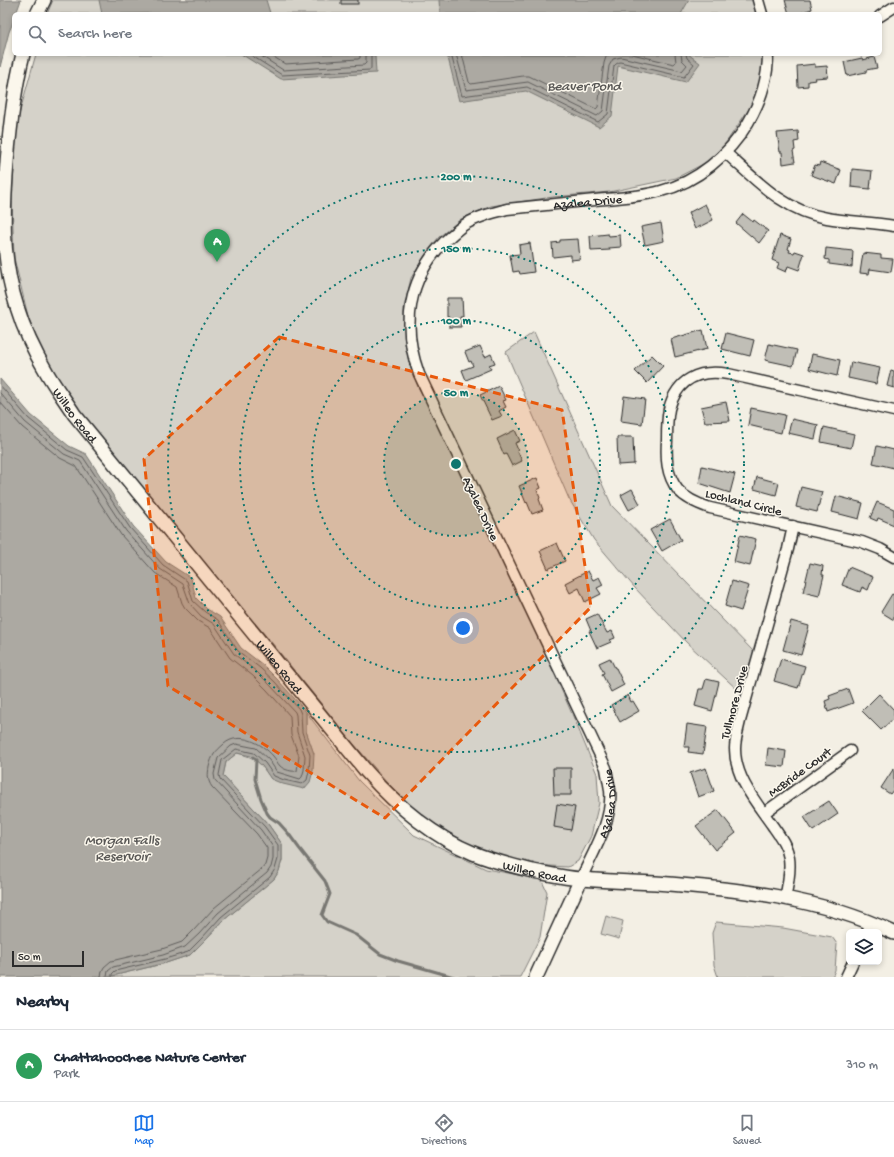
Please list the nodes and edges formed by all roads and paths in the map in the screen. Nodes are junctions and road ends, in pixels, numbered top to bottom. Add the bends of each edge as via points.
1 (44, 0) edge
2 (758, 0) edge
3 (894, 7) edge
4 (38, 12) edge
5 (761, 12) edge
6 (882, 15) edge
7 (23, 56) edge
8 (768, 56) edge
9 (726, 153) junction
10 (894, 226) edge
11 (894, 411) edge
12 (793, 526) junction
13 (894, 557) edge
14 (850, 751) dead end
15 (764, 813) junction
16 (580, 879) junction
17 (785, 898) junction
18 (869, 927) edge
19 (894, 933) edge
20 (852, 965) edge
21 (536, 977) edge
22 (846, 977) edge

1 - 4 street
2 - 5 street
3 - 6 street
7 - 16 street, Willeo Road via 14,95 8,150 4,221 6,262 17,306 32,345 47,374 74,414 366,771 392,799 430,830 472,853 508,865
8 - 9 street, Azalea Drive via 762,97 754,114
9 - 10 street via 772,195 802,211 826,218
9 - 16 street, Azalea Drive via 695,176 662,191 507,209 474,220 452,235 432,256 420,277 412,301 410,344 419,374 606,768 610,791 608,813
11 - 12 street, Lochland Circle via 719,372 702,373 683,384 672,400 667,421 668,470 678,490 693,501 710,508
12 - 13 street, Lochland Circle via 862,542
12 - 15 street, Tullmore Drive via 735,748 738,770
14 - 15 street, McBride Court
15 - 17 street, Tullmore Drive via 786,846 789,858 790,871
16 - 17 street, Willeo Road via 727,889
16 - 21 street, Azalea Drive
17 - 18 street, Willeo Road via 842,912
18 - 19 street, Willeo Road
20 - 22 street

